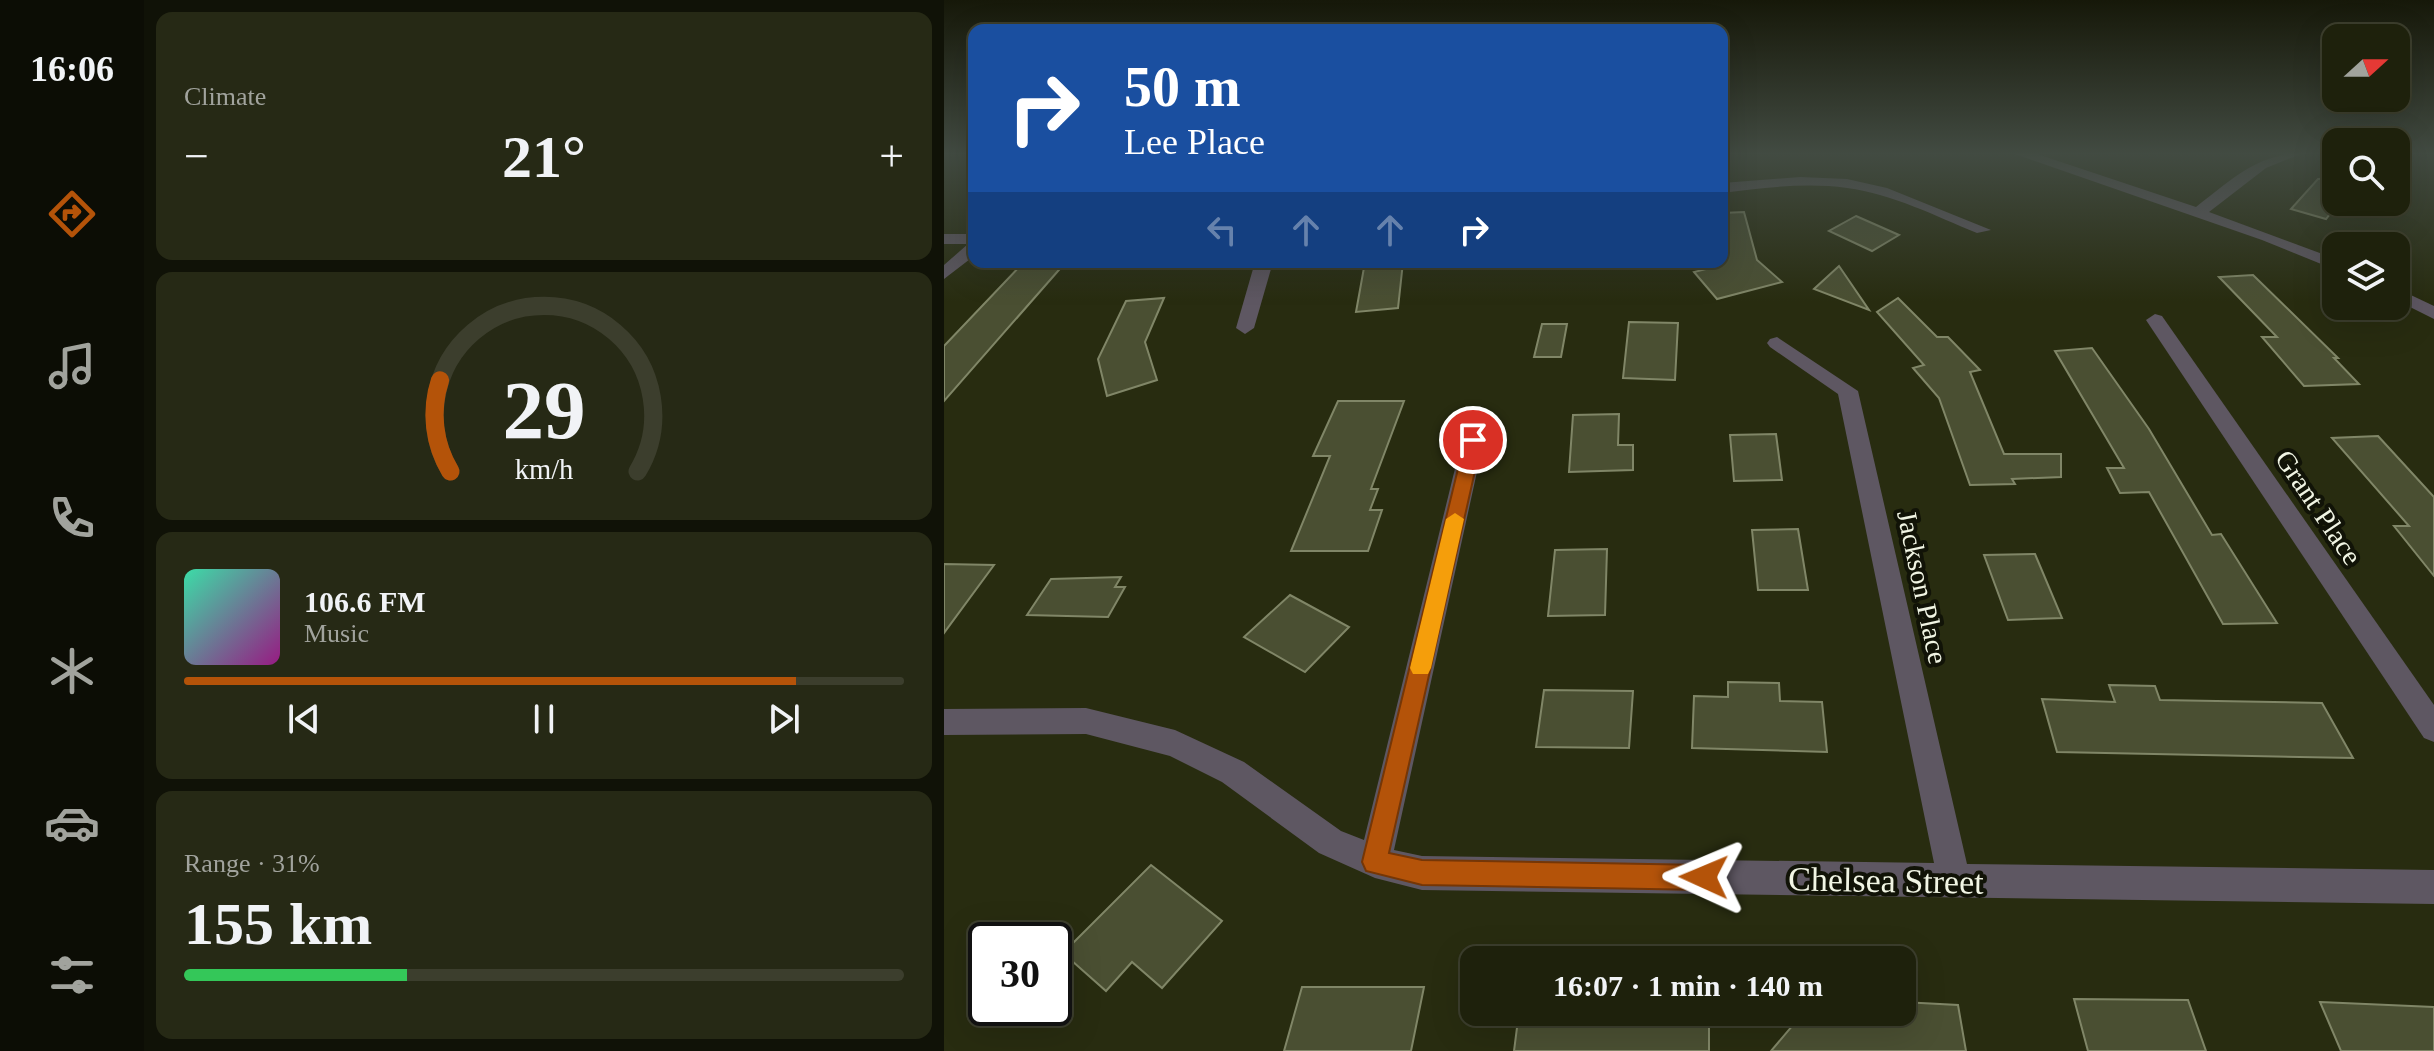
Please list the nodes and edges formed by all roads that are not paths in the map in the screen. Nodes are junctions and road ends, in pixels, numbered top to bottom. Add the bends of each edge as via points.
1 (1911, 202) edge
2 (2165, 202) edge
3 (2212, 202) edge
4 (2198, 213) junction
5 (1983, 230) dead end
6 (944, 239) edge
7 (968, 239) edge
8 (968, 252) edge
9 (2322, 260) edge
10 (1262, 268) edge
11 (944, 274) edge
12 (2410, 300) edge
13 (2434, 313) edge
14 (2155, 320) dead end
15 (1245, 328) dead end
16 (1777, 343) dead end
17 (1473, 440) dead end
18 (944, 722) edge
19 (2434, 729) edge
20 (1375, 862) junction
21 (1954, 881) junction
22 (2434, 887) edge

1 - 5 street
2 - 4 street
3 - 4 street
4 - 9 street
6 - 7 street
8 - 11 street
10 - 15 street
12 - 13 street
14 - 19 street, Grant Place
16 - 21 street, Jackson Place via 1848,391
17 - 20 street
18 - 20 street, Chelsea Street via 1086,721 1175,744 1233,772 1330,842
20 - 21 street, Chelsea Street via 1422,873
21 - 22 street, Chelsea Street

